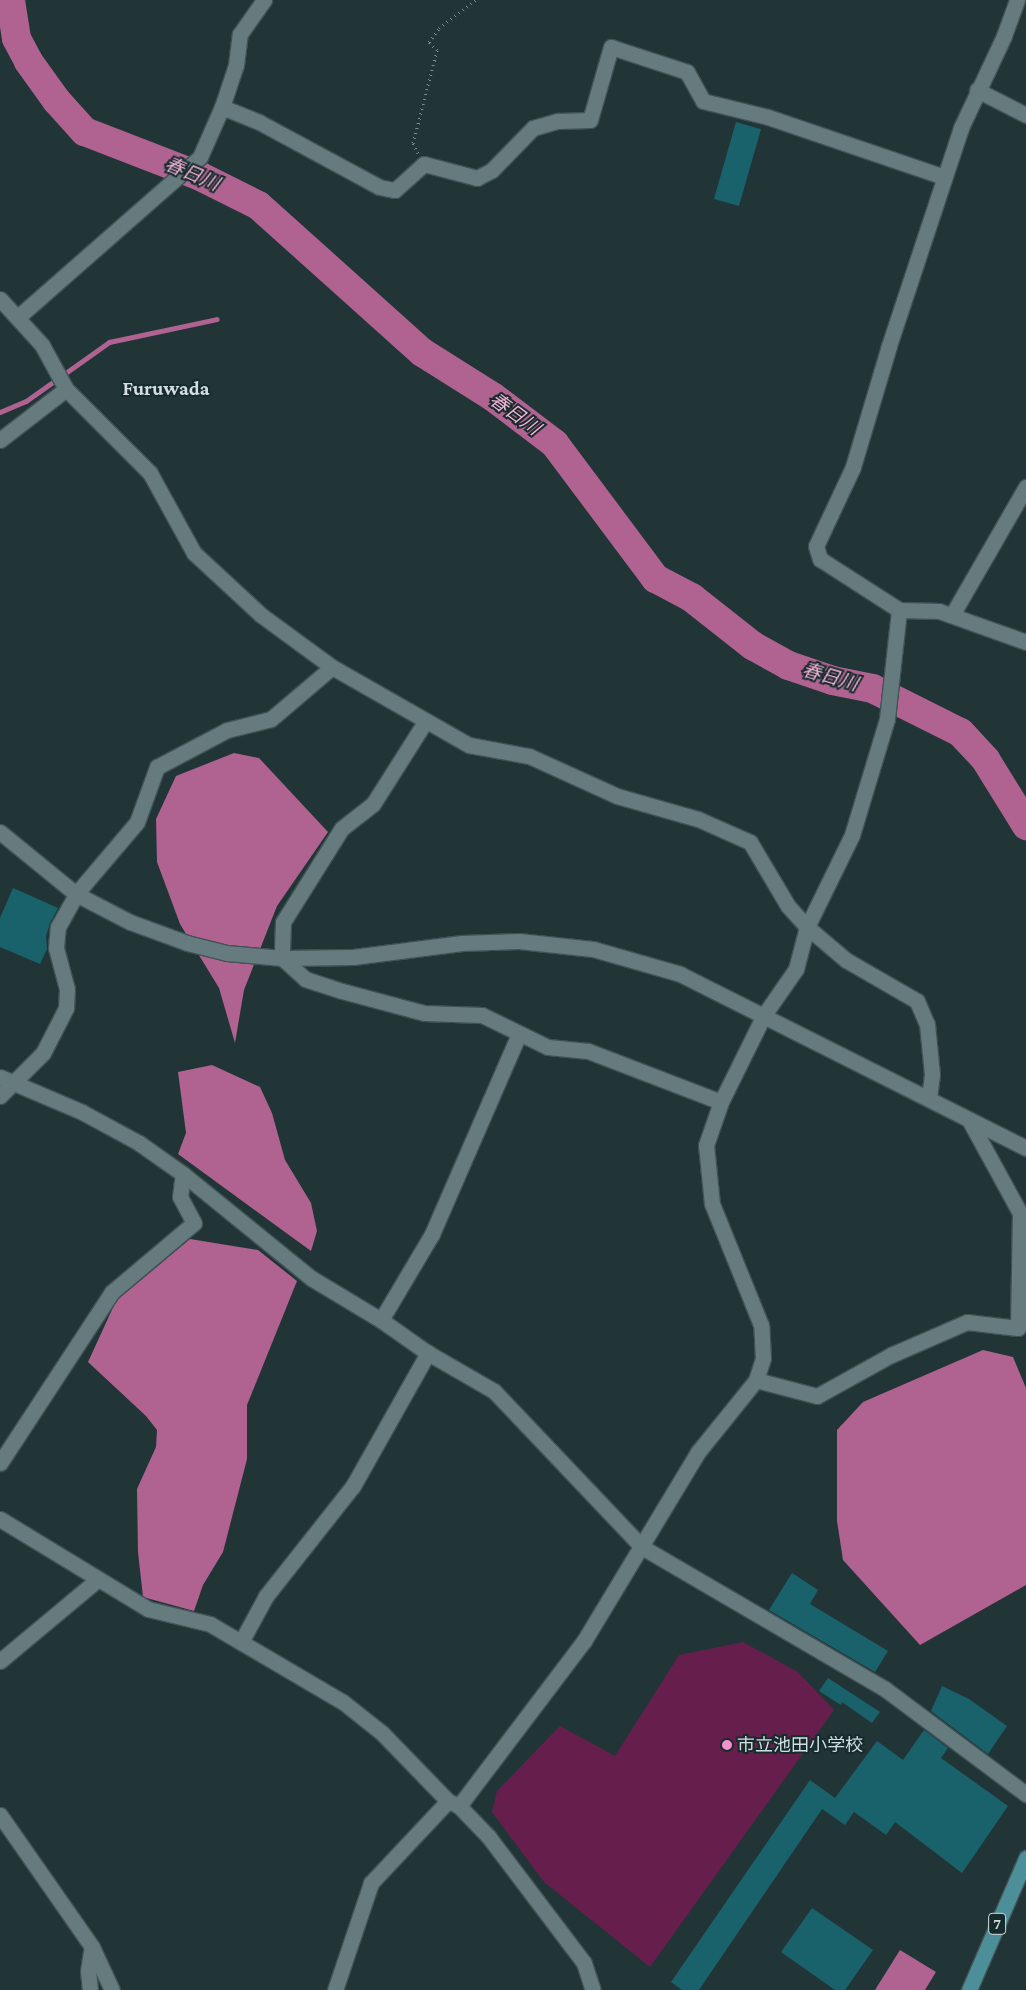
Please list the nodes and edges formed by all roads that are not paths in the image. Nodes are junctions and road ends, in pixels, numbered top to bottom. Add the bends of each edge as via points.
1 (264, 0) edge
2 (1018, 0) edge
3 (977, 90) junction
4 (222, 107) junction
5 (1026, 115) edge
6 (944, 177) junction
7 (0, 299) edge
8 (18, 318) junction
9 (66, 389) junction
10 (0, 440) edge
11 (1026, 487) edge
12 (899, 610) junction
13 (952, 615) junction
14 (1026, 642) edge
15 (332, 667) junction
16 (425, 722) junction
17 (0, 832) edge
18 (76, 894) junction
19 (807, 927) junction
20 (282, 958) junction
21 (764, 1015) junction
22 (518, 1034) junction
23 (0, 1077) edge
24 (16, 1083) junction
25 (0, 1096) edge
26 (929, 1098) junction
27 (722, 1102) junction
28 (969, 1120) junction
29 (1026, 1148) edge
30 (183, 1174) junction
31 (381, 1320) junction
32 (428, 1353) junction
33 (756, 1380) junction
34 (0, 1463) edge
35 (0, 1519) edge
36 (642, 1547) junction
37 (98, 1578) junction
38 (241, 1642) junction
39 (0, 1661) edge
40 (1026, 1794) edge
41 (453, 1804) junction
42 (1, 1819) edge
43 (1026, 1858) edge
44 (92, 1947) junction
45 (90, 1990) edge
46 (112, 1990) edge
47 (335, 1990) edge
48 (593, 1990) edge
49 (969, 1990) edge

1 - 4 street via 240,34 236,65
2 - 3 street
3 - 5 street
3 - 6 street
4 - 6 street via 259,122 380,187 395,190 424,164 477,178 492,170 533,128 558,121 590,120 611,47 687,72 704,101 768,117
4 - 8 street via 200,158
6 - 12 street via 853,467 816,546 820,559
7 - 8 street
8 - 9 street via 42,345
9 - 10 street
9 - 15 street via 150,473 194,553 261,616
11 - 13 street
12 - 13 street via 939,611
12 - 19 street via 887,718 852,835
13 - 14 street
15 - 16 street
15 - 18 street via 271,719 227,730 157,767 137,822
16 - 19 street via 469,745 529,756 617,796 698,819 750,842 788,906
16 - 20 street via 373,804 342,828 283,922
17 - 18 street
18 - 20 street via 130,922 187,943 227,953
18 - 24 street via 58,927 56,948 67,989 66,1008 43,1053
19 - 21 street via 796,969
19 - 26 street via 846,960 917,1001 927,1024 932,1074
20 - 21 street via 353,957 462,943 519,941 593,949 680,974
20 - 22 street via 306,979 342,991 424,1013 482,1015
21 - 26 street
21 - 27 street
22 - 27 street via 548,1047 588,1051
22 - 31 street via 432,1234
23 - 24 street
24 - 25 street
24 - 30 street via 82,1112 139,1143
26 - 28 street
27 - 33 street via 706,1145 712,1204 761,1325 763,1358
28 - 29 street
28 - 33 street via 1020,1213 1018,1328 967,1322 891,1356 817,1396
30 - 31 street via 311,1278
30 - 34 street via 180,1197 194,1223 112,1292
31 - 32 street
32 - 36 street via 494,1391
32 - 38 street via 353,1486 266,1596
33 - 36 street via 698,1452
35 - 37 street
36 - 40 street via 886,1689
36 - 41 street via 584,1641
37 - 38 street via 148,1609 210,1624
37 - 39 street
38 - 41 street via 343,1702 382,1733
41 - 47 street via 371,1883
41 - 48 street via 488,1836 584,1963
42 - 44 street
43 - 49 main road, 7
44 - 45 street via 88,1971
44 - 46 street

